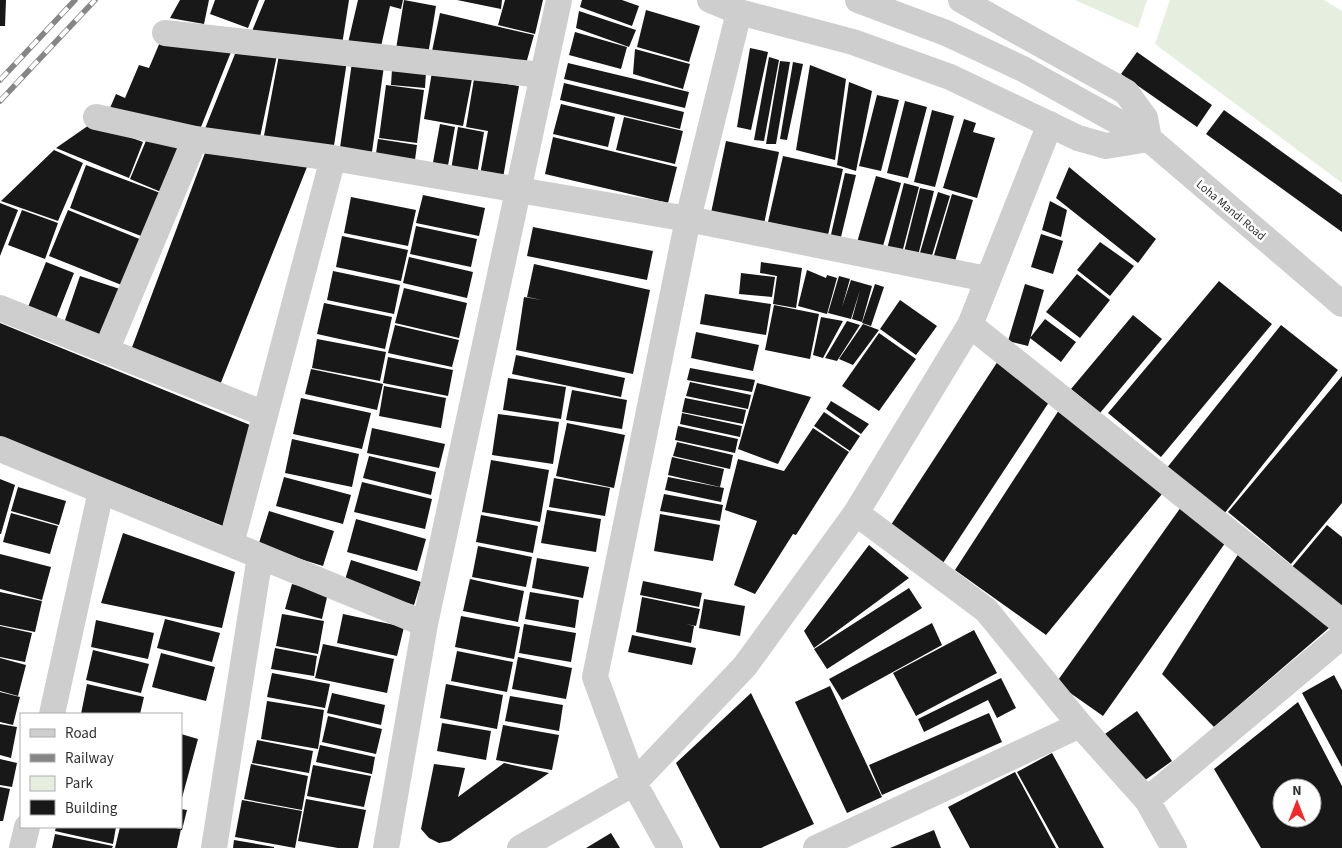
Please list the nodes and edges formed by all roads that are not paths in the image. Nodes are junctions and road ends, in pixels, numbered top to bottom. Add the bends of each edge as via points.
1 (559, 0) edge
2 (710, 0) edge
3 (858, 0) edge
4 (961, 0) edge
5 (739, 12) junction
6 (165, 33) dead end
7 (542, 75) junction
8 (96, 117) dead end
9 (1050, 124) junction
10 (196, 139) junction
11 (1149, 139) junction
12 (333, 158) junction
13 (517, 190) junction
14 (688, 219) junction
15 (987, 279) junction
16 (1342, 304) edge
17 (0, 308) edge
18 (970, 325) junction
19 (106, 351) junction
20 (265, 414) junction
21 (0, 449) edge
22 (101, 491) junction
23 (856, 513) junction
24 (231, 544) junction
25 (260, 556) junction
26 (1342, 622) edge
27 (425, 624) junction
28 (1342, 636) edge
29 (52, 713) edge
30 (1080, 725) junction
31 (634, 783) junction
32 (1147, 800) junction
33 (27, 828) edge
34 (22, 848) edge
35 (214, 848) edge
36 (386, 848) edge
37 (520, 848) edge
38 (670, 848) edge
39 (816, 848) edge
40 (1174, 848) edge

1 - 7 street
2 - 5 street
3 - 11 street, Loha Mandi Road via 946,33 1023,69
4 - 11 street via 1126,92 1145,118
5 - 9 street via 862,45 950,77
5 - 14 street
6 - 7 street
7 - 13 street
8 - 10 street
9 - 11 street via 1078,138 1106,146
9 - 15 street
10 - 12 street
10 - 19 street
11 - 16 street, Loha Mandi Road
12 - 13 street
12 - 20 street
13 - 14 street
13 - 27 street
14 - 15 street
14 - 31 street via 595,677
15 - 18 street
17 - 19 street
18 - 23 street
18 - 26 street
19 - 20 street
20 - 24 street
21 - 22 street
22 - 24 street
22 - 29 street
23 - 30 street via 986,610
23 - 31 street via 744,666
24 - 25 street
25 - 27 street
25 - 35 street
27 - 36 street
28 - 32 street
30 - 32 street
30 - 39 street
31 - 37 street
31 - 38 street
32 - 40 street
33 - 34 street

